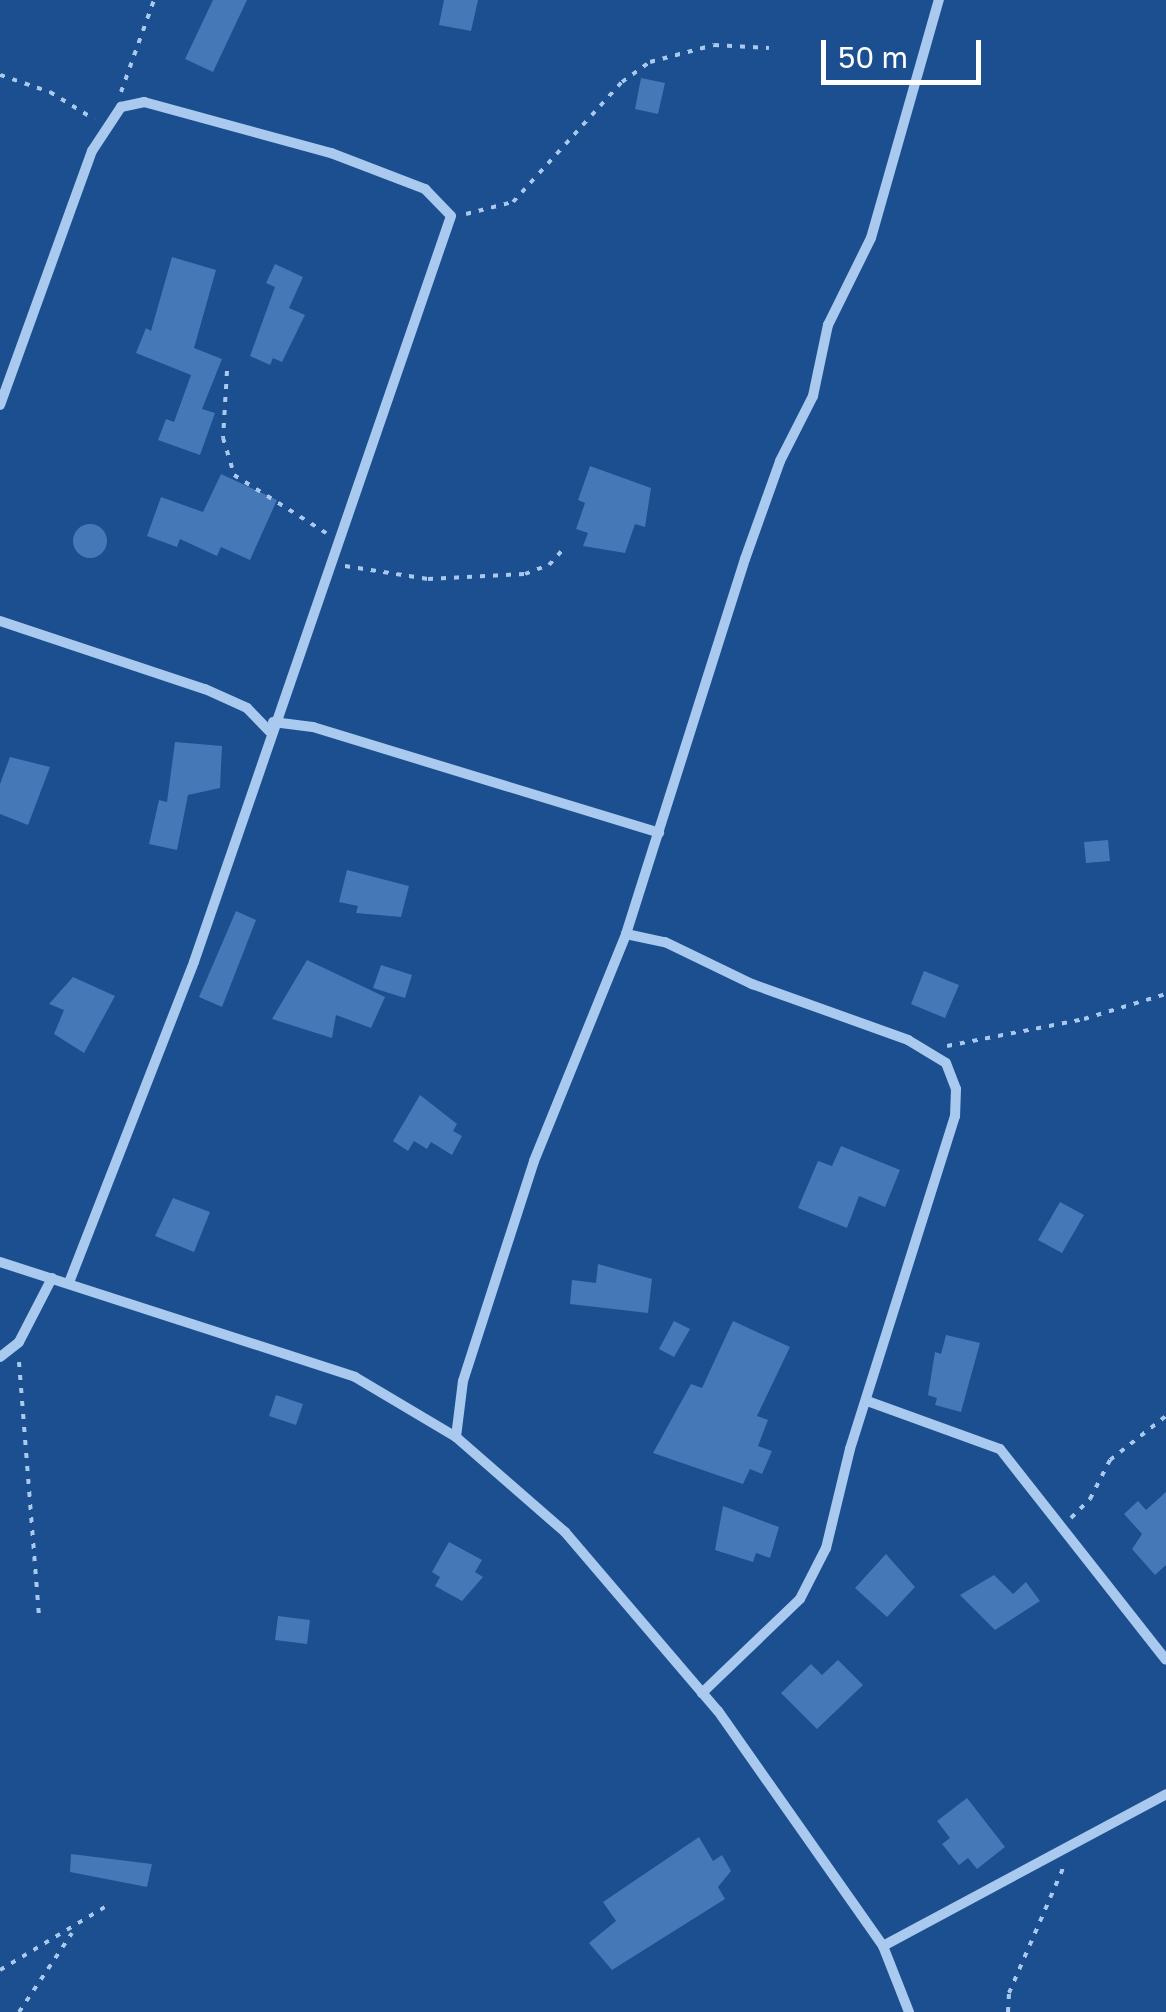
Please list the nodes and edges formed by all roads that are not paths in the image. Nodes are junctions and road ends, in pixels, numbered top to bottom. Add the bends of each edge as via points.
1 (939, 0) edge
2 (0, 405) edge
3 (0, 621) edge
4 (271, 726) junction
5 (659, 833) junction
6 (626, 934) junction
7 (0, 1262) edge
8 (52, 1278) junction
9 (68, 1282) junction
10 (0, 1356) edge
11 (870, 1402) junction
12 (456, 1437) junction
13 (1166, 1660) edge
14 (702, 1692) junction
15 (1166, 1794) edge
16 (883, 1946) junction
17 (909, 2012) edge

1 - 5 street via 872,238 828,325 813,396 756,526
2 - 4 street via 105,125 121,107 144,102 331,152 426,189 451,216
3 - 4 street via 205,690
4 - 5 street via 325,730
4 - 9 street via 194,962
5 - 6 street
6 - 11 street via 665,942 946,1063 956,1089 955,1116
6 - 12 street via 534,1161 464,1380
7 - 8 street
8 - 9 street
8 - 10 street via 19,1342
9 - 12 street via 355,1377
11 - 13 street via 1000,1450
11 - 14 street via 817,1570 800,1599
12 - 14 street via 564,1532
14 - 16 street
15 - 16 street
16 - 17 street

